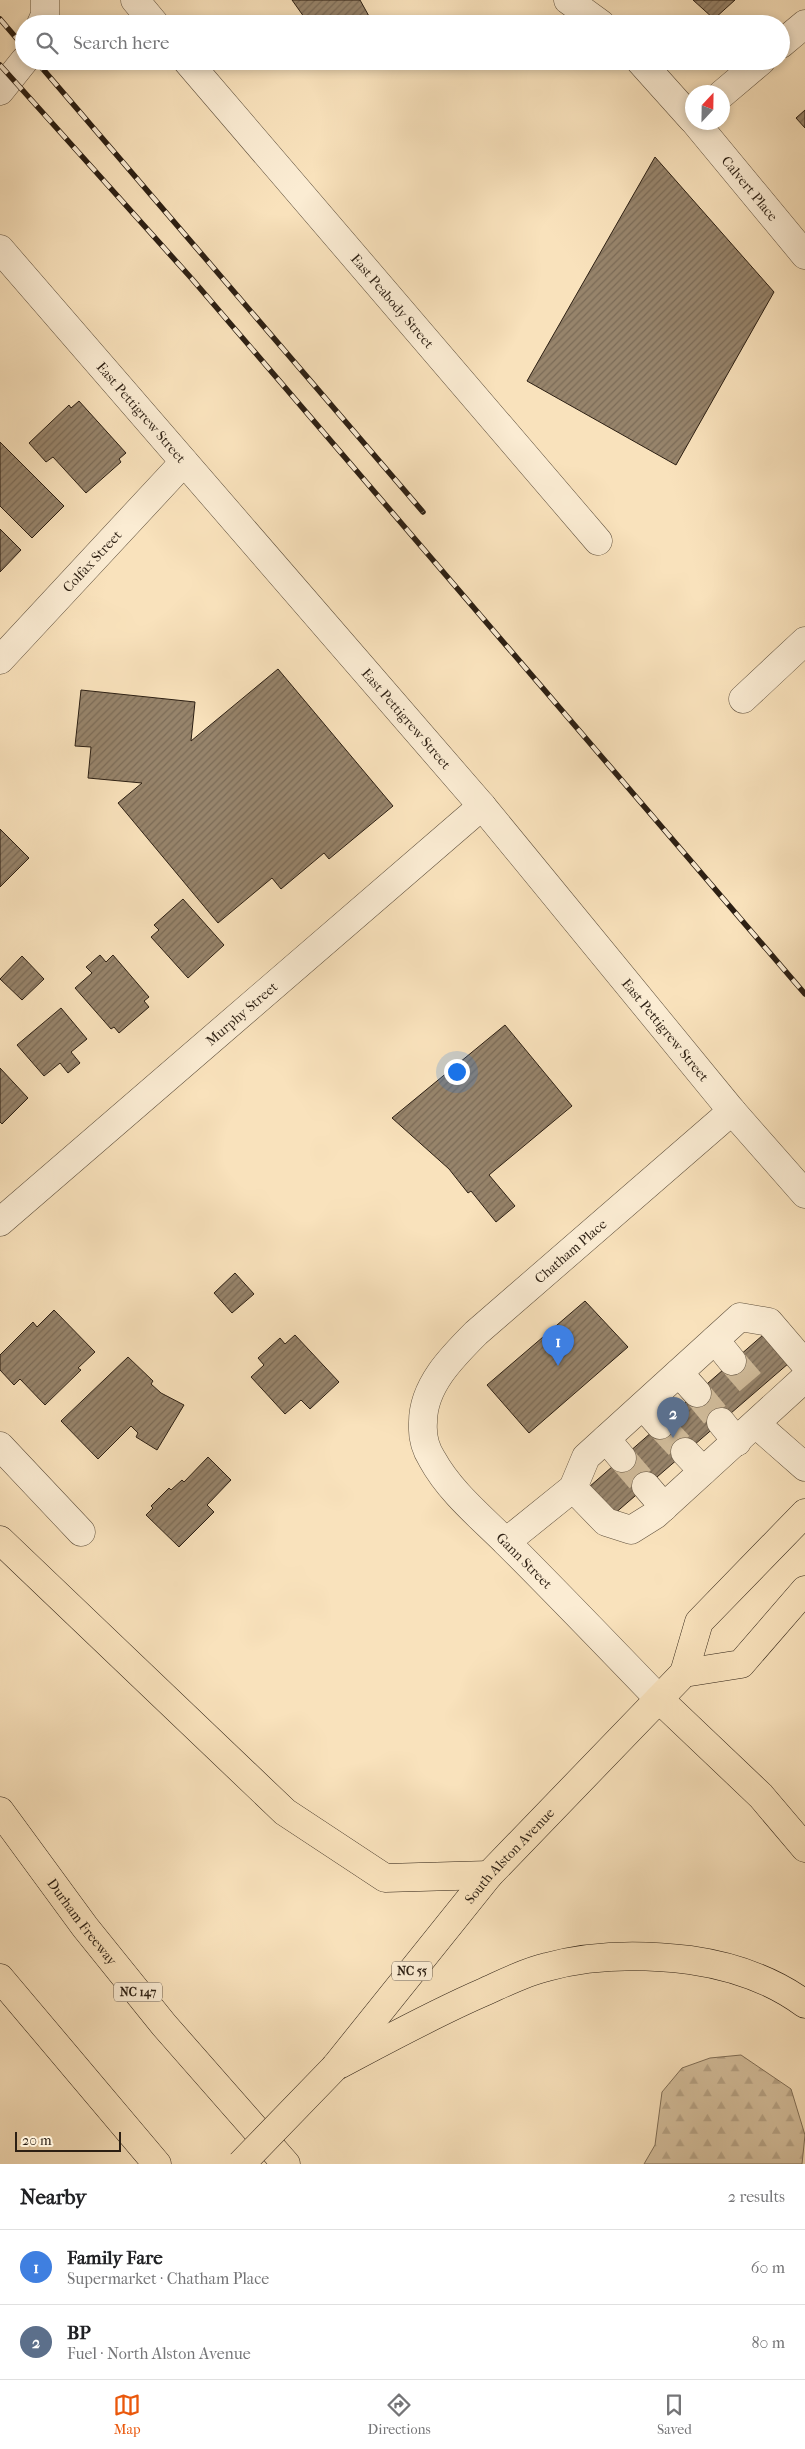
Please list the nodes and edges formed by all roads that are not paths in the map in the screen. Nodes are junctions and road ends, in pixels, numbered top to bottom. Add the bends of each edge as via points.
1 (45, 0) edge
2 (135, 0) edge
3 (568, 0) edge
4 (45, 15) edge
5 (148, 15) edge
6 (589, 15) edge
7 (805, 24) edge
8 (790, 36) edge
9 (17, 70) edge
10 (195, 70) edge
11 (648, 70) edge
12 (750, 70) edge
13 (730, 87) edge
14 (0, 91) edge
15 (685, 111) edge
16 (702, 130) edge
17 (0, 249) edge
18 (805, 255) edge
19 (184, 462) junction
20 (598, 541) dead end
21 (805, 641) edge
22 (0, 660) edge
23 (743, 699) dead end
24 (482, 806) junction
25 (732, 1111) junction
26 (797, 1185) edge
27 (0, 1222) edge
28 (714, 1340) junction
29 (732, 1361) tunnel mouth
30 (805, 1364) edge
31 (805, 1378) edge
32 (424, 1405) joint
33 (762, 1408) junction
34 (0, 1446) edge
35 (805, 1467) edge
36 (646, 1486) tunnel mouth
37 (573, 1488) junction
38 (664, 1507) junction
39 (805, 1513) edge
40 (81, 1532) dead end
41 (0, 1540) edge
42 (506, 1542) junction
43 (805, 1590) edge
44 (684, 1674) junction
45 (660, 1699) junction
46 (0, 1811) edge
47 (805, 1848) edge
48 (489, 1875) junction
49 (0, 1978) edge
50 (805, 2004) edge
51 (335, 2067) junction
52 (156, 2164) edge
53 (241, 2164) edge
54 (286, 2164) edge

1 - 4 street
2 - 5 street
3 - 6 street
7 - 8 street
9 - 14 street
10 - 20 street, East Peabody Street
11 - 15 street
12 - 13 street
16 - 18 street, Calvert Place
17 - 19 street, East Pettigrew Street
19 - 22 street, Colfax Street
19 - 24 street, East Pettigrew Street
21 - 23 street
24 - 25 street, East Pettigrew Street
24 - 27 street, Murphy Street
25 - 26 street, East Pettigrew Street
25 - 32 street, Chatham Place via 476,1333 448,1364
28 - 29 street
28 - 30 street via 740,1317 769,1322
28 - 37 street via 688,1383 614,1448 586,1457
31 - 33 street
32 - 42 street, Gann Street via 425,1443 432,1459 463,1500
33 - 35 street
33 - 38 street via 694,1462
34 - 40 street
36 - 38 street
37 - 38 street via 606,1522 631,1530
37 - 42 street
39 - 44 main road, NC 55 via 699,1622
41 - 48 main road via 284,1812 384,1878
42 - 45 street, Gann Street
43 - 44 main road via 741,1664
44 - 45 main road, South Alston Avenue / NC 55
45 - 47 main road via 761,1796
45 - 48 main road, South Alston Avenue / NC 55
46 - 54 main road, Durham Freeway / NC 147 via 85,1927 164,2025
48 - 51 main road, South Alston Avenue / NC 55
49 - 52 main road
50 - 51 main road via 752,1975 707,1963 655,1956 608,1956 545,1967 506,1982 445,2009
51 - 53 main road, South Alston Avenue / NC 55, bridge

